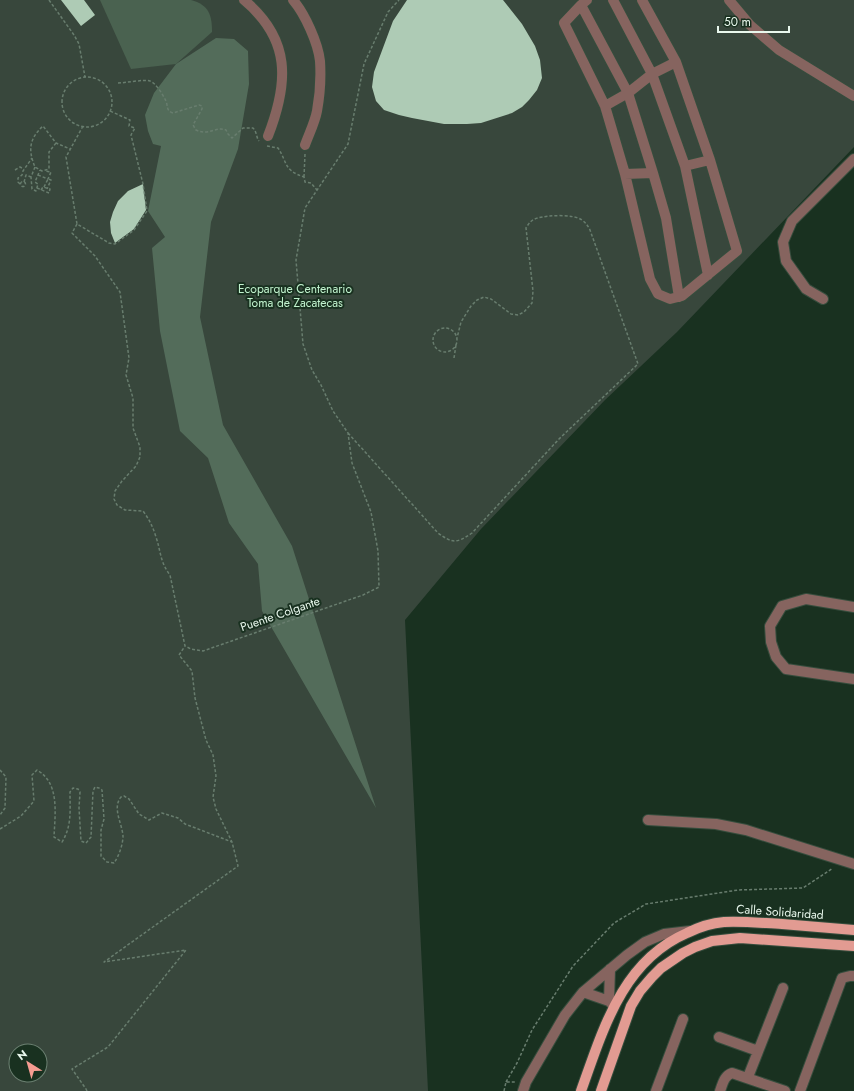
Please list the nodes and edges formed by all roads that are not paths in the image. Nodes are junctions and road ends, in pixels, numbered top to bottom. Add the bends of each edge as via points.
1 (244, 0) edge
2 (293, 0) edge
3 (613, 0) edge
4 (642, 0) edge
5 (729, 0) edge
6 (584, 2) edge
7 (676, 62) junction
8 (652, 74) junction
9 (628, 93) junction
10 (854, 96) edge
11 (605, 106) junction
12 (264, 141) road end
13 (305, 146) road end
14 (854, 159) edge
15 (710, 160) junction
16 (685, 166) junction
17 (653, 173) junction
18 (625, 174) junction
19 (708, 275) junction
20 (679, 297) junction
21 (823, 299) dead end
22 (854, 608) edge
23 (854, 679) edge
24 (648, 820) dead end
25 (854, 864) edge
26 (854, 930) edge
27 (690, 931) junction
28 (854, 946) edge
29 (610, 969) junction
30 (854, 976) edge
31 (783, 988) dead end
32 (583, 992) junction
33 (611, 1004) junction
34 (683, 1019) dead end
35 (719, 1037) dead end
36 (758, 1051) junction
37 (748, 1077) junction
38 (525, 1087) edge
39 (779, 1090) edge
40 (581, 1091) edge
41 (601, 1091) edge
42 (656, 1091) edge
43 (720, 1091) edge
44 (800, 1091) edge

1 - 12 street via 257,11 274,33 283,62 282,91 276,117
2 - 13 street via 312,32 320,60 317,112
3 - 8 street
4 - 7 street
5 - 10 street via 750,25 779,50
6 - 9 street
6 - 11 street via 564,23
7 - 8 street
7 - 15 street
8 - 9 street
8 - 16 street
9 - 11 street
9 - 17 street
11 - 18 street
14 - 21 street via 792,221 783,242 786,261 802,284
15 - 16 street
15 - 19 street via 737,251
16 - 19 street
17 - 18 street
17 - 20 street via 666,218
18 - 20 street via 650,280 658,294 670,299
19 - 20 street
22 - 23 street via 806,599 782,606 770,626 771,642 776,657 786,669
24 - 25 street via 716,824 746,830
26 - 27 main road, Calle Solidaridad via 724,922 708,924
27 - 29 street via 664,934 645,942
27 - 33 main road, Calle Solidaridad via 674,938 641,964
28 - 41 main road via 740,938 695,946 666,964 640,991 631,1006
29 - 32 street
29 - 33 street
30 - 44 street via 842,978
31 - 36 street
32 - 33 street
32 - 38 street via 565,1015
33 - 40 main road, Calle Solidaridad
34 - 42 street
35 - 36 street
36 - 37 street
37 - 39 street
37 - 43 street via 728,1074

